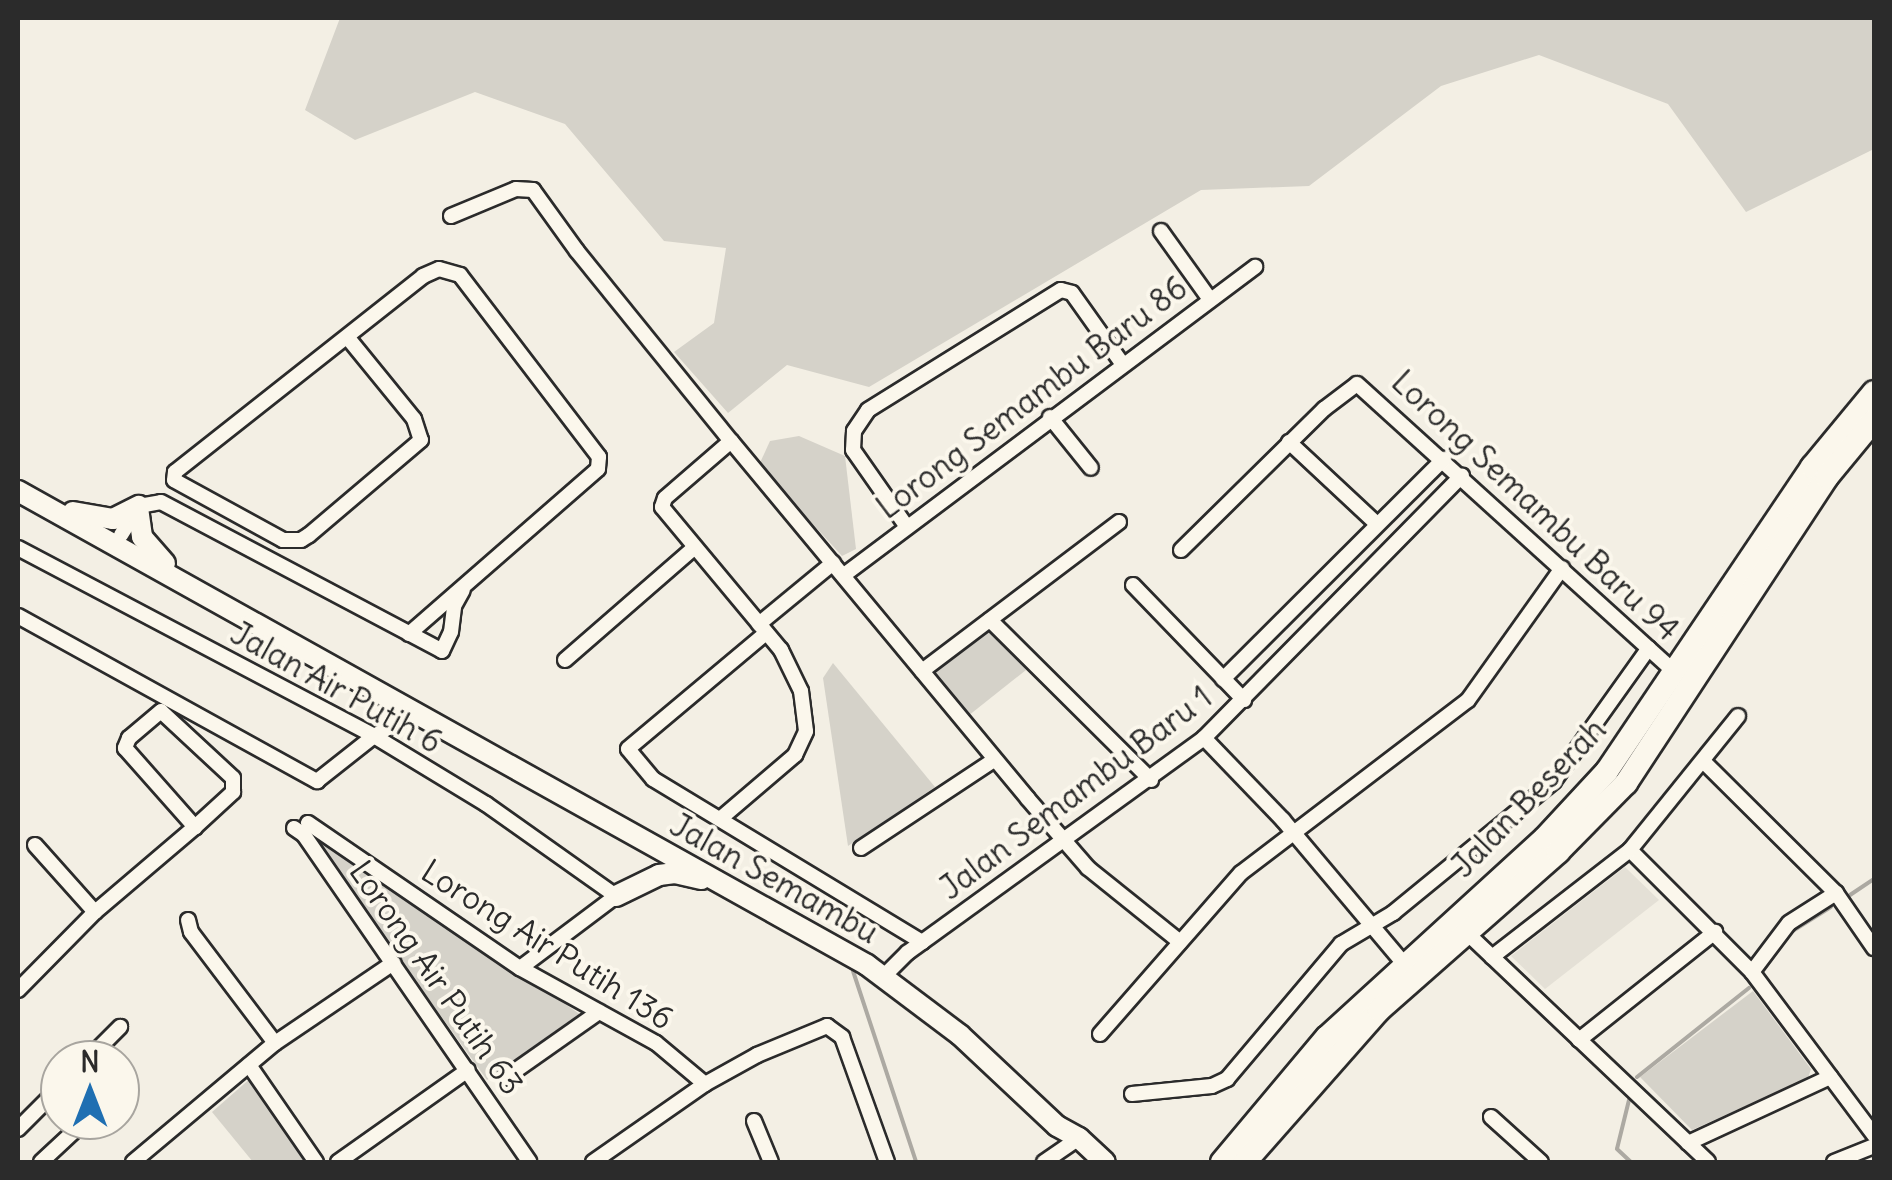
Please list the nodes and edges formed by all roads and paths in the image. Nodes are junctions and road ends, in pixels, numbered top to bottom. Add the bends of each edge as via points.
1 (450, 216) dead end
2 (1161, 231) dead end
3 (1255, 267) dead end
4 (1208, 298) junction
5 (348, 338) junction
6 (1122, 362) junction
7 (1874, 392) edge
8 (1050, 417) junction
9 (1874, 420) edge
10 (730, 441) junction
11 (1289, 442) junction
12 (1444, 459) junction
13 (1090, 468) dead end
14 (1462, 475) junction
15 (18, 481) edge
16 (18, 492) edge
17 (138, 507) junction
18 (74, 512) junction
19 (1119, 522) dead end
20 (1377, 524) junction
21 (907, 527) junction
22 (116, 543) junction
23 (18, 548) edge
24 (694, 548) junction
25 (1181, 550) dead end
26 (165, 563) junction
27 (833, 563) junction
28 (1562, 568) junction
29 (844, 575) junction
30 (1133, 585) dead end
31 (466, 586) junction
32 (18, 616) edge
33 (990, 620) junction
34 (762, 628) junction
35 (409, 634) junction
36 (1649, 648) junction
37 (565, 660) dead end
38 (922, 671) junction
39 (1676, 673) junction
40 (134, 678) junction
41 (1223, 679) junction
42 (1244, 700) junction
43 (161, 711) junction
44 (412, 714) junction
45 (1738, 716) dead end
46 (435, 724) junction
47 (374, 736) junction
48 (1204, 738) junction
49 (994, 760) junction
50 (1703, 761) junction
51 (1152, 780) junction
52 (720, 819) junction
53 (301, 825) joint
54 (195, 827) junction
55 (1292, 832) junction
56 (1065, 842) junction
57 (36, 844) dead end
58 (861, 848) dead end
59 (1630, 850) junction
60 (1836, 893) junction
61 (616, 896) junction
62 (762, 906) junction
63 (95, 912) junction
64 (188, 920) dead end
65 (1371, 925) junction
66 (1716, 932) junction
67 (1467, 933) junction
68 (922, 942) junction
69 (1180, 942) junction
70 (1874, 948) edge
71 (1492, 957) junction
72 (393, 963) junction
73 (1405, 965) junction
74 (520, 968) junction
75 (1752, 972) junction
76 (884, 976) junction
77 (18, 990) edge
78 (599, 1012) junction
79 (120, 1027) dead end
80 (1100, 1034) dead end
81 (107, 1040) edge
82 (1579, 1040) junction
83 (275, 1043) junction
84 (1340, 1050) junction
85 (249, 1065) junction
86 (468, 1070) junction
87 (504, 1078) dead end
88 (1830, 1078) junction
89 (705, 1084) junction
90 (1132, 1094) dead end
91 (40, 1107) edge
92 (1491, 1117) dead end
93 (754, 1121) dead end
94 (18, 1128) edge
95 (1874, 1135) edge
96 (66, 1140) edge
97 (1688, 1144) junction
98 (1874, 1146) edge
99 (1078, 1149) edge
100 (1228, 1161) edge
101 (42, 1162) edge
102 (134, 1162) edge
103 (316, 1162) edge
104 (338, 1162) edge
105 (530, 1162) edge
106 (594, 1162) edge
107 (771, 1162) edge
108 (887, 1162) edge
109 (1044, 1162) edge
110 (1106, 1162) edge
111 (1257, 1162) edge
112 (1541, 1162) edge
113 (1708, 1162) edge
114 (1834, 1162) edge

1 - 10 street via 516,189 534,190
2 - 4 street
3 - 4 street, Lorong Semambu Baru 86
4 - 6 street, Lorong Semambu Baru 86
5 - 5 street via 414,418 420,440 309,535 282,540 174,480 174,472
5 - 31 street via 423,276 454,271 597,452 598,469
6 - 8 street, Lorong Semambu Baru 86
6 - 21 street via 1066,291 1058,291 868,410 858,421 852,450
7 - 39 highway, Jalan Beserah via 1812,467
8 - 13 street
8 - 21 street, Lorong Semambu Baru 86
9 - 67 highway, Jalan Beserah via 1828,478 1626,783
10 - 24 street via 662,502
10 - 27 street
11 - 12 street, Lorong Semambu Baru 94 via 1358,384
11 - 20 street
11 - 25 street, Lorong Semambu Baru 94
12 - 14 street, Lorong Semambu Baru 94
12 - 20 street
14 - 28 street, Lorong Semambu Baru 94
14 - 42 street, Jalan Semambu Baru 1
15 - 18 main road, Jalan Semambu
16 - 22 main road, Jalan Semambu
17 - 18 main road via 114,519
17 - 22 street
17 - 26 main road via 142,538
17 - 35 street via 161,502
18 - 22 main road, Jalan Semambu
19 - 33 street
20 - 41 street
21 - 29 street, Lorong Semambu Baru 86
22 - 26 main road, Jalan Semambu
22 - 44 main road, Jalan Semambu
23 - 47 street, Jalan Air Putih 6
24 - 34 street
24 - 37 street
26 - 46 main road, Jalan Semambu via 408,700
27 - 29 street
27 - 34 street
28 - 36 street, Lorong Semambu Baru 94
28 - 55 street via 1468,700
29 - 38 street
30 - 41 street
31 - 35 street
31 - 35 street via 442,652
32 - 40 street
33 - 38 street
33 - 51 street
34 - 52 street via 801,691 805,740
34 - 52 street via 628,749 653,778
36 - 39 street, Lorong Semambu Baru 94
36 - 65 street via 1554,782
38 - 49 street
39 - 73 highway, Jalan Beserah via 1608,772
40 - 43 street
40 - 47 street via 318,781
41 - 42 street
42 - 48 street, Jalan Semambu Baru 1
43 - 54 street via 125,743 130,757
43 - 54 street via 233,778 233,792
44 - 46 main road, Jalan Semambu
44 - 47 street
45 - 50 street
46 - 62 main road, Jalan Semambu
47 - 61 street, Jalan Air Putih 6 via 486,804
48 - 51 street, Jalan Semambu Baru 1
48 - 55 street
49 - 56 street
49 - 58 street
50 - 59 street
50 - 60 street
51 - 56 street, Jalan Semambu Baru 1
52 - 68 street
53 - 72 street, Lorong Air Putih 63
53 - 74 street, Lorong Air Putih 136
54 - 63 street
55 - 65 street
55 - 69 street via 1229,885
56 - 68 street, Jalan Semambu Baru 1
56 - 69 street
57 - 63 street
59 - 66 street
59 - 71 street
60 - 70 street
60 - 75 street via 1789,923
61 - 62 main road via 676,873
61 - 74 street
62 - 76 main road, Jalan Semambu
63 - 77 street
64 - 83 street
65 - 73 street
65 - 90 street via 1340,944 1220,1084
66 - 75 street
66 - 82 street
67 - 71 street
67 - 84 highway, Jalan Beserah
68 - 76 street, Jalan Semambu Baru 1
69 - 80 street
71 - 82 street
72 - 83 street
72 - 86 street, Lorong Air Putih 63
73 - 100 highway, Jalan Beserah via 1327,1037
74 - 78 street, Lorong Air Putih 136
75 - 88 street
76 - 99 main road, Jalan Semambu via 960,1035
78 - 87 street
78 - 89 street, Lorong Air Putih 136 via 656,1043
79 - 81 street
82 - 97 street
83 - 85 street
84 - 100 highway, Jalan Beserah
84 - 111 highway
85 - 102 street
85 - 103 street
86 - 104 street
86 - 105 street, Lorong Air Putih 63
88 - 95 street
88 - 97 street
89 - 106 street
89 - 108 street via 821,1027 833,1028 842,1036
91 - 94 street
92 - 112 street
93 - 107 street
96 - 101 street
97 - 113 street
98 - 114 street
99 - 109 street
99 - 110 main road, Jalan Semambu

